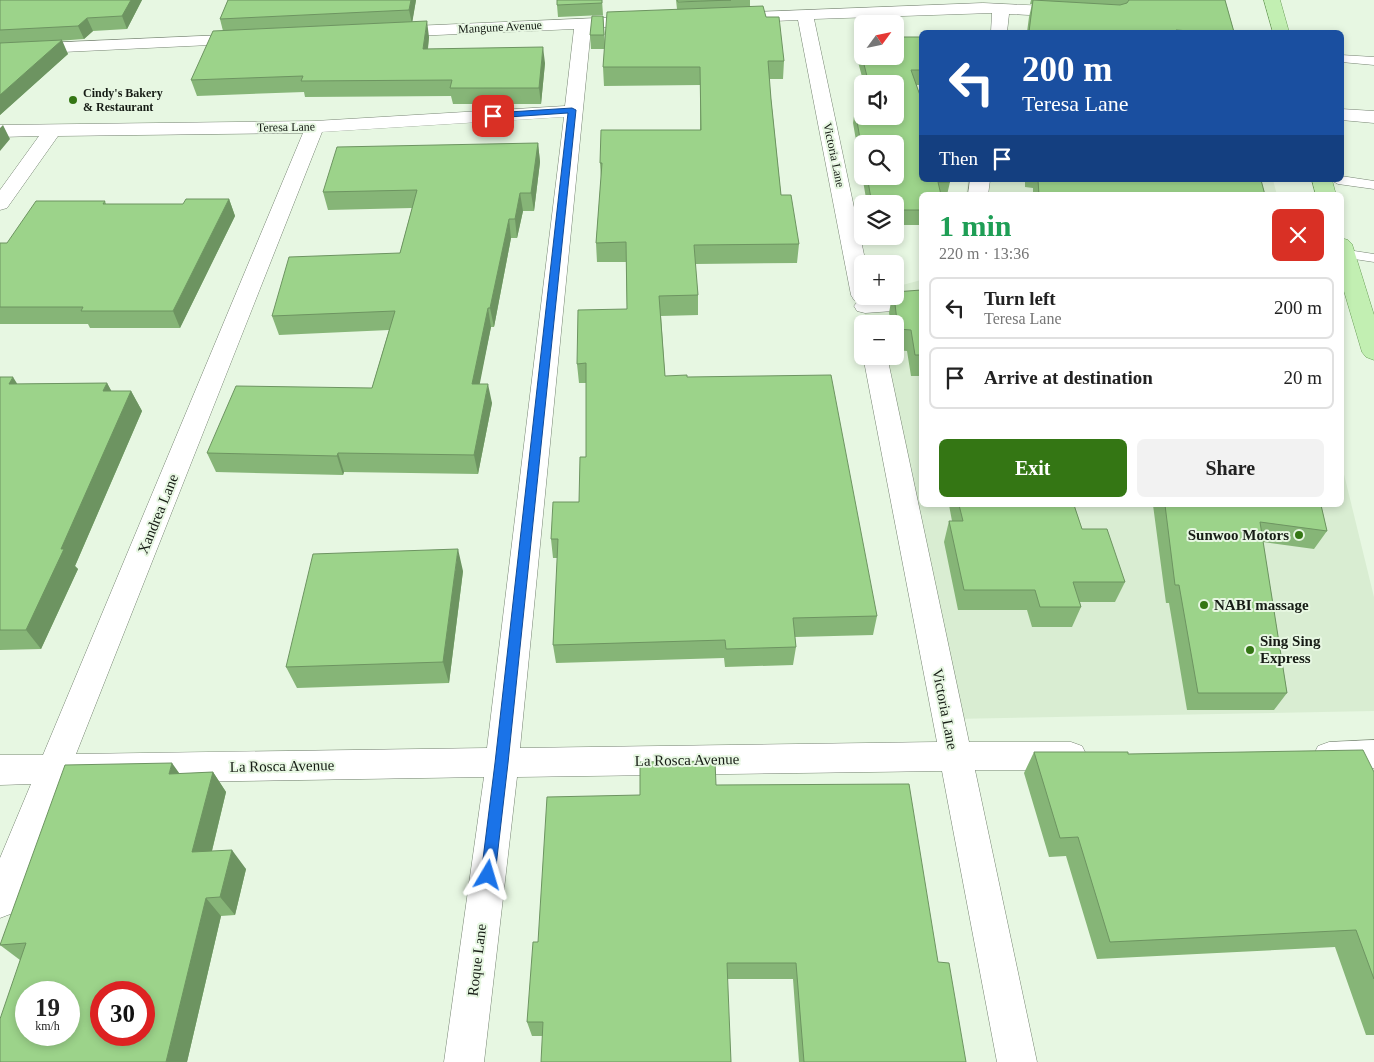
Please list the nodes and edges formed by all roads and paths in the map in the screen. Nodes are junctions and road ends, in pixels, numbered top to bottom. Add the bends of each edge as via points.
1 (1272, 0) edge
2 (1000, 9) junction
3 (1086, 13) edge
4 (805, 15) junction
5 (708, 18) edge
6 (660, 20) edge
7 (583, 23) junction
8 (999, 30) edge
9 (1280, 30) edge
10 (375, 33) edge
11 (267, 38) edge
12 (0, 50) edge
13 (1344, 58) edge
14 (1374, 61) edge
15 (572, 110) junction
16 (1344, 114) edge
17 (1374, 118) edge
18 (315, 127) junction
19 (0, 131) edge
20 (52, 131) junction
21 (1344, 181) edge
22 (1374, 185) edge
23 (0, 204) edge
24 (1344, 248) edge
25 (1344, 251) edge
26 (855, 255) edge
27 (1374, 258) edge
28 (919, 302) edge
29 (904, 303) edge
30 (1370, 327) edge
31 (1374, 352) edge
32 (877, 365) edge
33 (1374, 754) edge
34 (954, 756) junction
35 (1104, 756) edge
36 (1304, 757) edge
37 (502, 763) junction
38 (0, 770) edge
39 (54, 770) junction
40 (0, 901) edge
41 (464, 1062) edge
42 (1017, 1062) edge

1 - 9 main road
2 - 3 street
2 - 4 street
2 - 8 street
4 - 5 street
4 - 26 street, Victoria Lane
6 - 7 street, Mangune Avenue
7 - 10 street, Mangune Avenue
7 - 15 street, Roque Lane
11 - 12 street
13 - 14 lane
15 - 18 street, Teresa Lane
15 - 37 street, Roque Lane
16 - 17 street
18 - 20 street, Teresa Lane
18 - 39 street, Xandrea Lane
19 - 20 street, Teresa Lane
20 - 23 street
21 - 22 lane
24 - 27 lane
25 - 30 main road
28 - 29 street
30 - 31 main road
32 - 34 street, Victoria Lane
33 - 36 street
34 - 35 street, La Rosca Avenue
34 - 37 street, La Rosca Avenue
34 - 42 street, Victoria Lane
37 - 39 street, La Rosca Avenue
37 - 41 street, Roque Lane
38 - 39 street, La Rosca Avenue
39 - 40 street, Xandrea Lane

